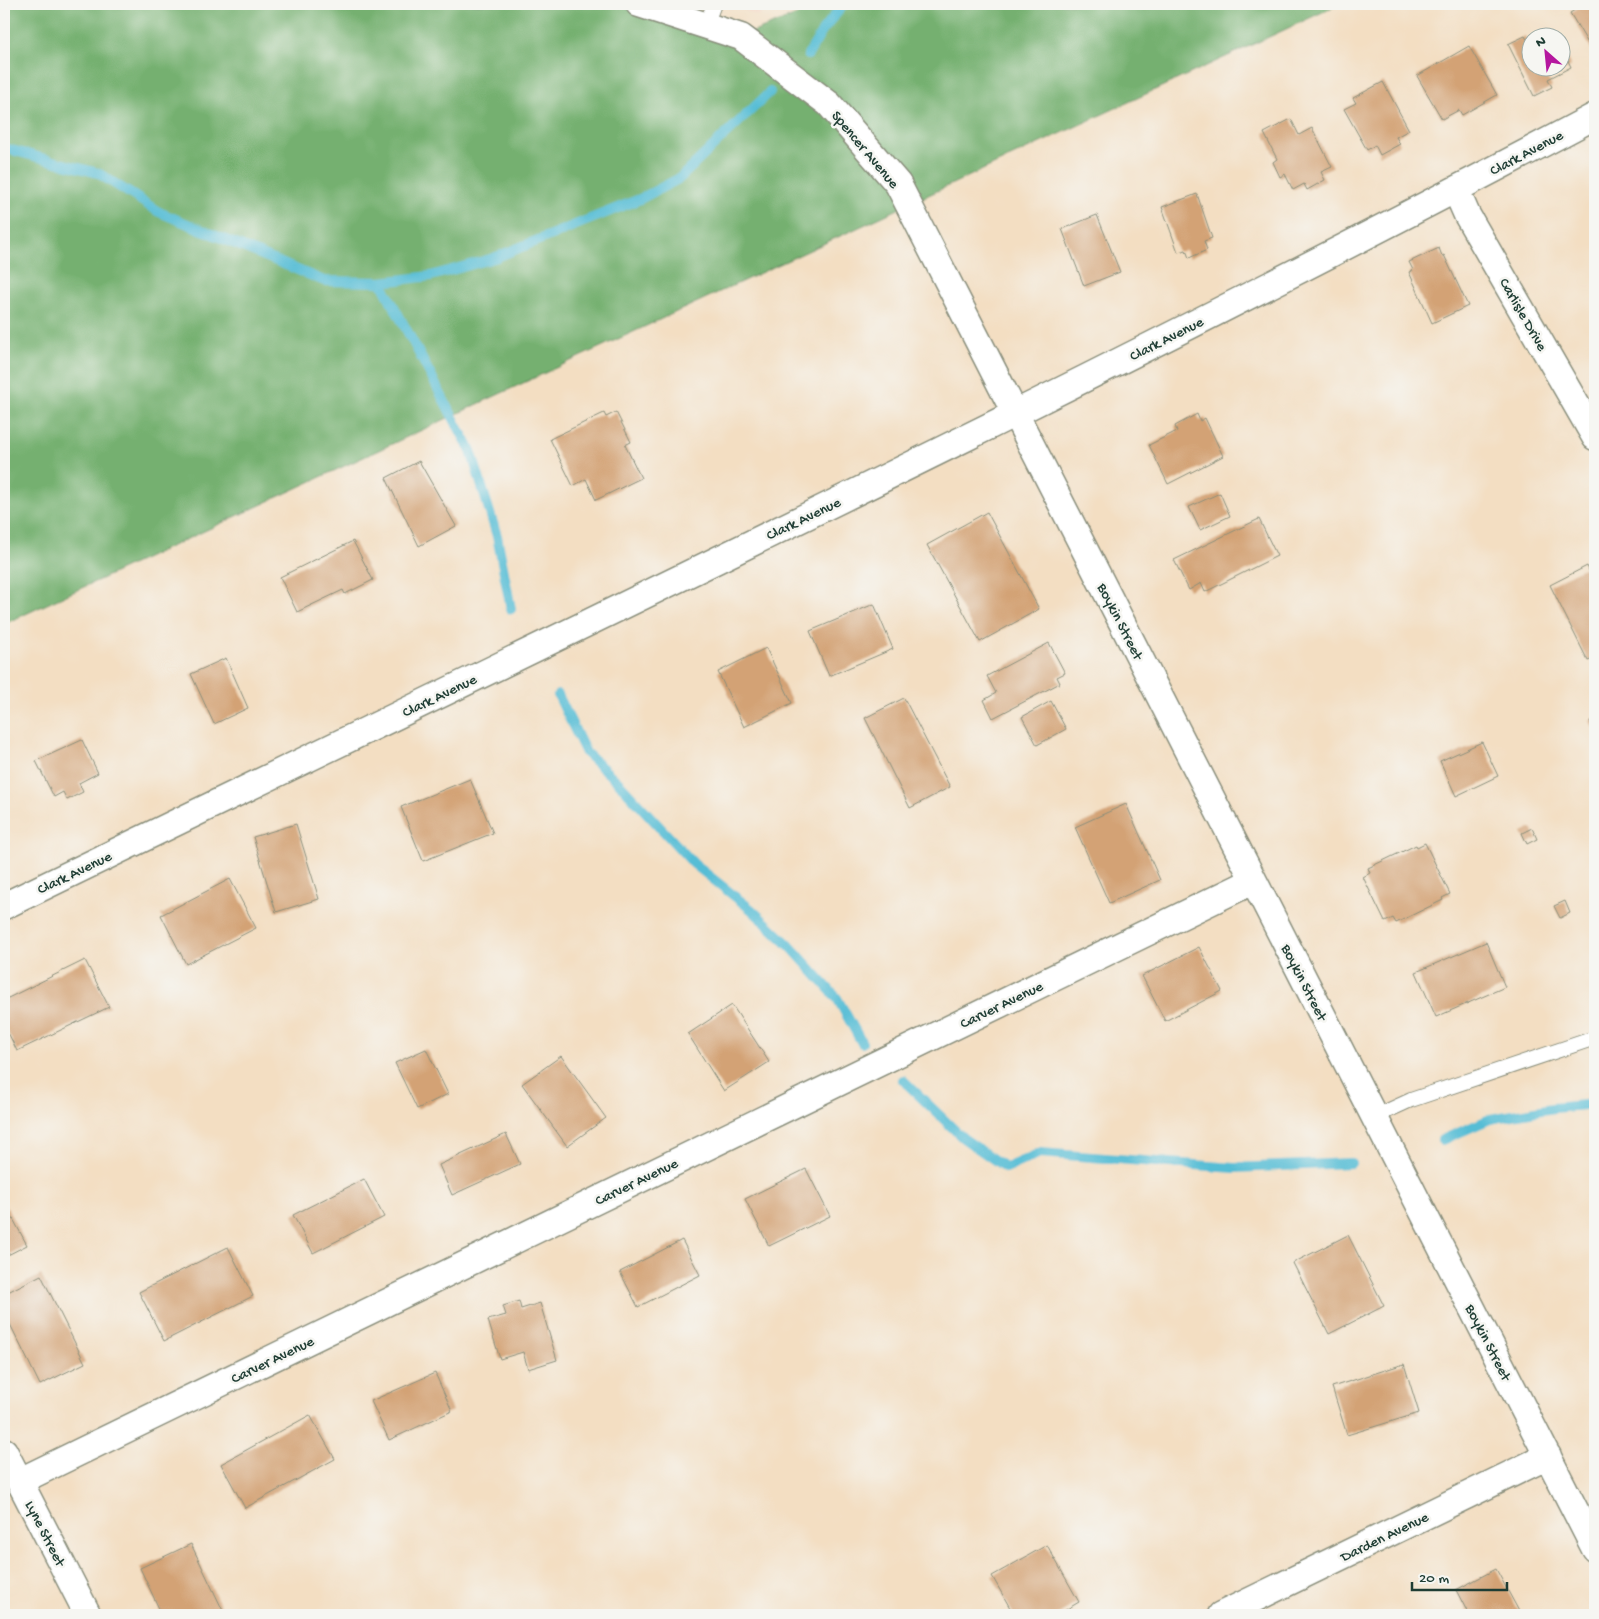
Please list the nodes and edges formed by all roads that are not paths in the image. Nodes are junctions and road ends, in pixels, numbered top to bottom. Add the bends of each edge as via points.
1 (639, 4) edge
2 (710, 14) edge
3 (1595, 116) edge
4 (1456, 190) junction
5 (1016, 414) junction
6 (1595, 437) edge
7 (1253, 881) junction
8 (4, 906) edge
9 (1595, 1038) edge
10 (1374, 1117) junction
11 (4, 1451) edge
12 (1548, 1456) junction
13 (20, 1481) junction
14 (1595, 1549) edge
15 (88, 1615) edge
16 (1221, 1615) edge

1 - 2 street, Spencer Avenue
2 - 5 street, Spencer Avenue via 829,104 898,184
3 - 4 street, Clark Avenue
4 - 5 street, Clark Avenue
4 - 6 street, Carlisle Drive via 1467,215
5 - 7 street, Boykin Street
5 - 8 street, Clark Avenue
7 - 10 street, Boykin Street
7 - 13 street, Carver Avenue
9 - 10 lane via 1411,1100
10 - 12 street, Boykin Street
11 - 13 street, Lyne Street
12 - 14 street, Boykin Street
12 - 16 street, Darden Avenue
13 - 15 street, Lyne Street

